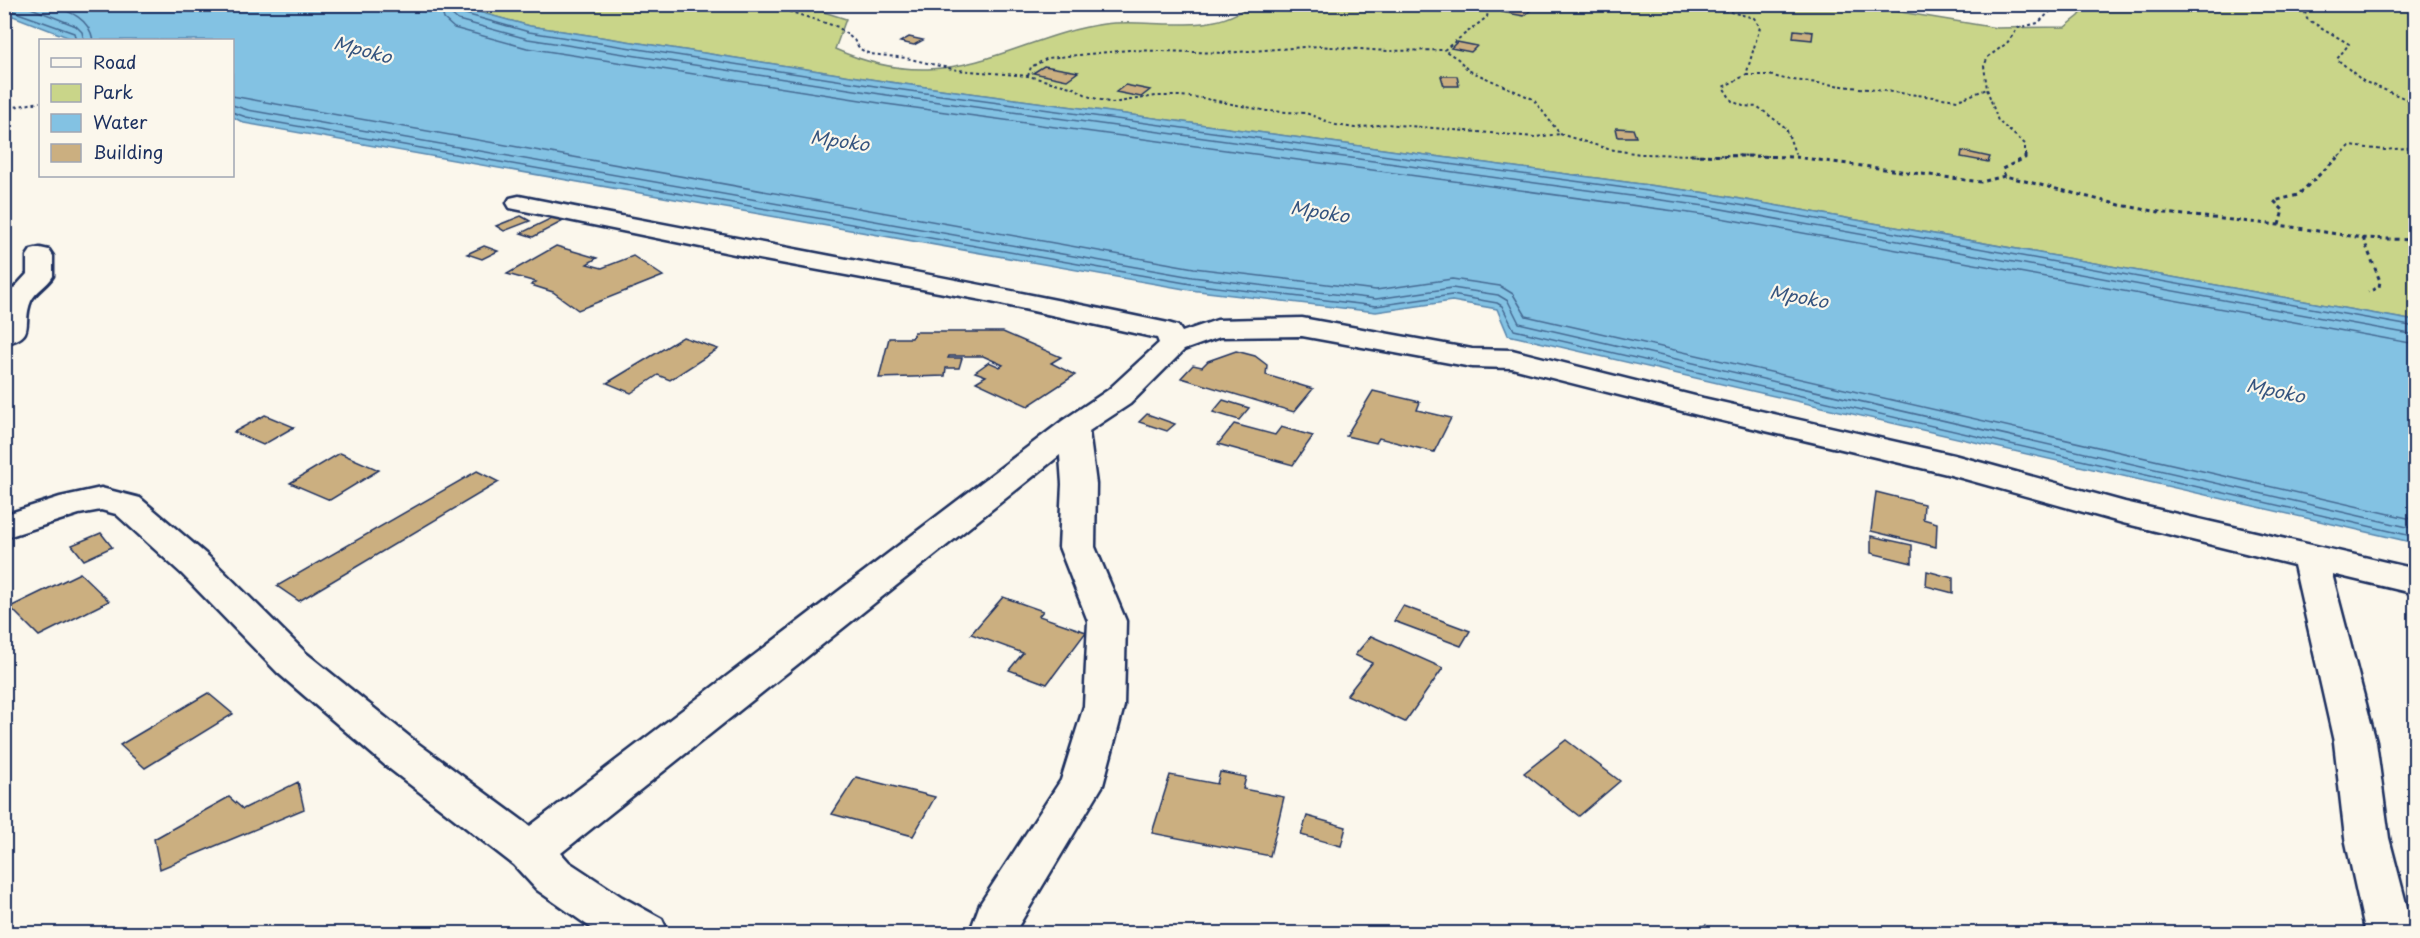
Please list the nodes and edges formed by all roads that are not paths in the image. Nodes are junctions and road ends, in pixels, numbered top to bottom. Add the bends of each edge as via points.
1 (519, 203) dead end
2 (40, 256) dead end
3 (4, 336) edge
4 (1174, 344) junction
5 (1073, 428) junction
6 (4, 527) edge
7 (2310, 557) junction
8 (2415, 582) edge
9 (530, 851) junction
10 (645, 933) edge
11 (993, 933) edge
12 (2390, 933) edge

1 - 4 street via 1048,305 1168,332
2 - 3 street via 40,276 18,299 12,333
4 - 5 street via 1119,397
4 - 7 street via 1217,329 1302,327 1472,358 1512,359 1954,465 2123,512
5 - 9 street
5 - 11 street via 1079,484 1077,547 1107,621 1104,706 1081,785 997,919
6 - 9 street via 101,499 128,506 292,663 401,754
7 - 8 street
7 - 12 street via 2355,742 2367,838
9 - 10 street via 553,876 605,912

